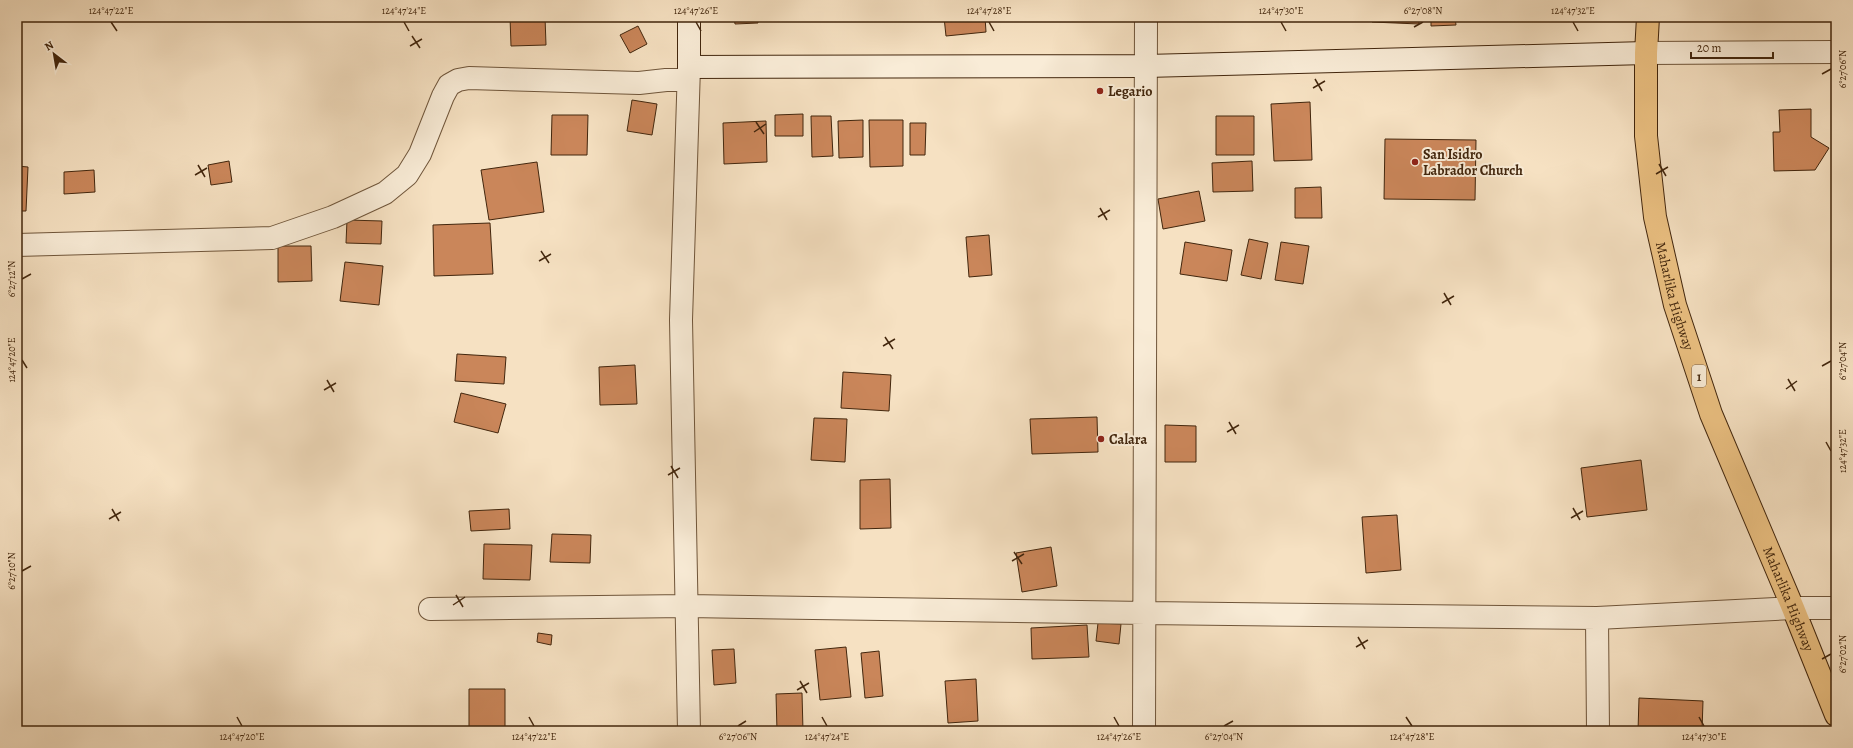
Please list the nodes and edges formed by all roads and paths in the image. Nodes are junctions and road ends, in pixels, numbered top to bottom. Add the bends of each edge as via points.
1 (689, 17) edge
2 (1146, 17) edge
3 (1648, 17) edge
4 (1836, 52) edge
5 (1646, 53) junction
6 (1146, 66) junction
7 (689, 74) junction
8 (17, 246) edge
9 (688, 606) junction
10 (1793, 608) junction
11 (1836, 608) edge
12 (430, 609) dead end
13 (1145, 613) junction
14 (1597, 618) junction
15 (1836, 715) edge
16 (689, 731) edge
17 (1144, 731) edge
18 (1598, 731) edge

1 - 7 street
2 - 6 street
3 - 5 highway, Maharlika Highway / 1
4 - 5 street
5 - 6 street
5 - 10 highway, Maharlika Highway / 1 via 1646,136 1655,217 1675,305 1711,414
6 - 7 street
6 - 13 street
7 - 8 street via 639,83 469,78 458,80 449,86 442,96 420,154 406,174 385,193 333,217 272,238
7 - 9 street via 681,320
9 - 12 street
9 - 13 street
9 - 16 street
10 - 11 street
10 - 14 street
10 - 15 highway, Maharlika Highway / 1
13 - 14 street
13 - 17 street
14 - 18 street

